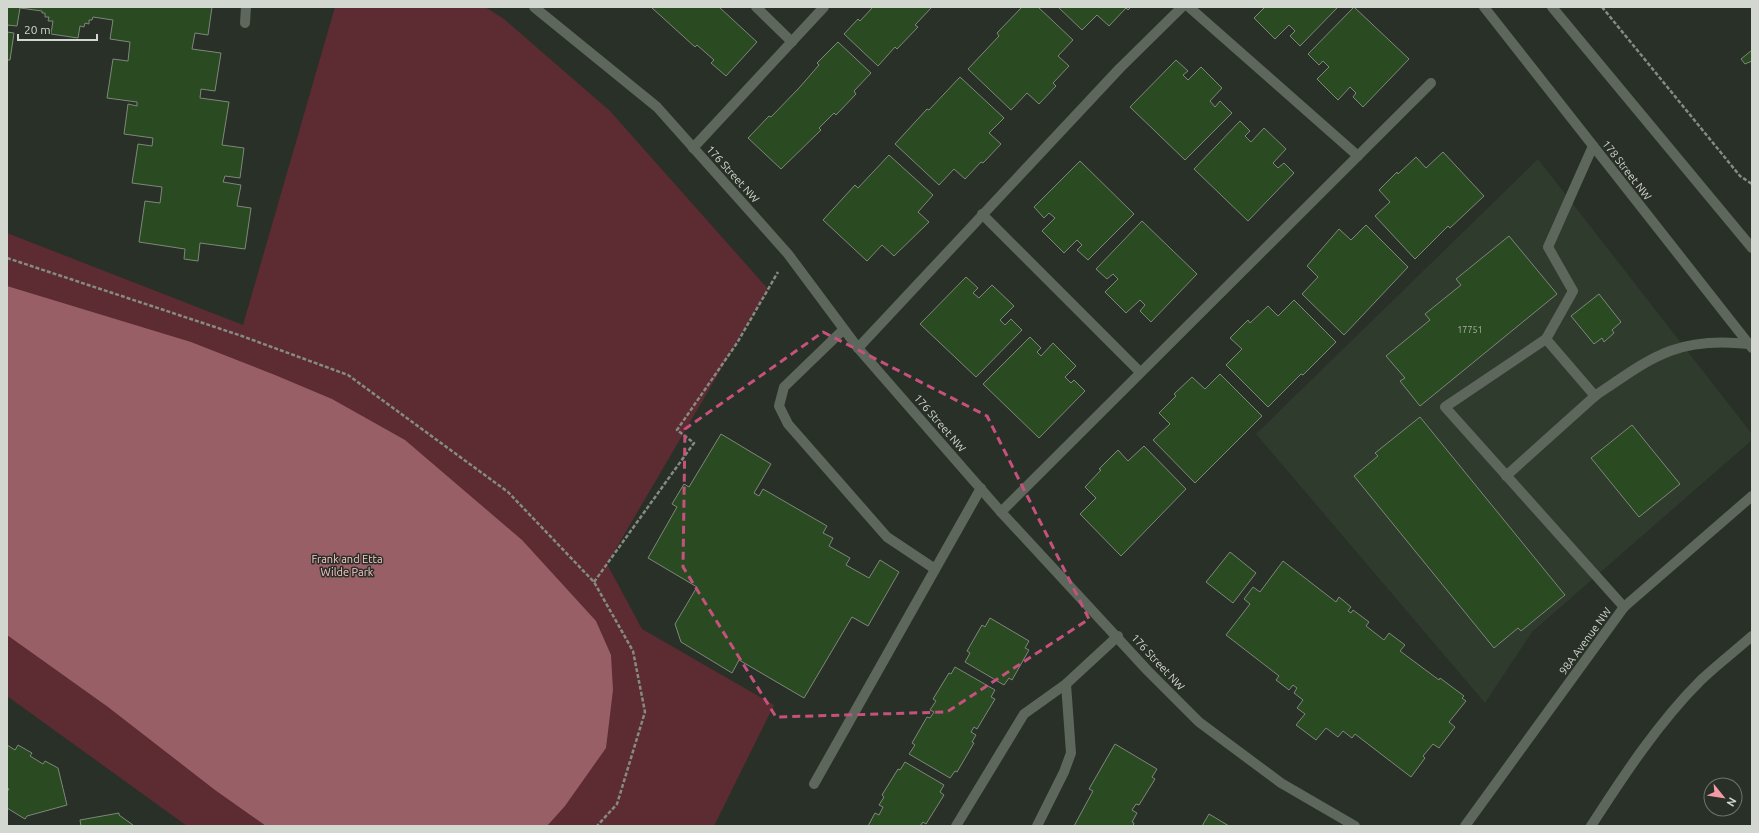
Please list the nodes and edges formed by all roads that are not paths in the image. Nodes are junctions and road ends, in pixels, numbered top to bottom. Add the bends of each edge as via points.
1 (246, 7) edge
2 (534, 7) edge
3 (756, 7) edge
4 (824, 7) edge
5 (1182, 7) edge
6 (1189, 7) edge
7 (1484, 7) edge
8 (1552, 7) edge
9 (246, 23) dead end
10 (792, 42) junction
11 (1431, 83) dead end
12 (1592, 146) junction
13 (693, 148) junction
14 (1358, 156) junction
15 (982, 214) junction
16 (1752, 248) edge
17 (843, 330) junction
18 (1546, 339) junction
19 (1751, 346) edge
20 (858, 348) junction
21 (1140, 372) junction
22 (1595, 396) junction
23 (1506, 476) junction
24 (981, 488) junction
25 (1752, 496) edge
26 (1001, 512) junction
27 (934, 569) junction
28 (1624, 607) junction
29 (1118, 636) junction
30 (1752, 636) edge
31 (1066, 684) junction
32 (814, 784) dead end
33 (956, 826) edge
34 (1037, 826) edge
35 (1355, 826) edge
36 (1465, 826) edge
37 (1591, 826) edge

1 - 9 street
2 - 13 street, 176 Street NW via 656,107
3 - 10 street
4 - 10 street
5 - 15 street via 1120,68
6 - 14 street
7 - 12 street, 178 Street NW
8 - 16 street
10 - 13 street
11 - 14 street
12 - 18 street via 1548,248 1574,291
12 - 19 street, 178 Street NW
13 - 17 street, 176 Street NW via 788,254
14 - 21 street
15 - 20 street
15 - 21 street
17 - 20 street, 176 Street NW
17 - 27 street via 784,387 779,406 788,424 888,537
18 - 22 street
18 - 23 street via 1445,407
19 - 22 street via 1716,342 1668,350 1646,361
20 - 24 street, 176 Street NW
21 - 26 street
22 - 23 street
23 - 28 street
24 - 26 street, 176 Street NW
24 - 27 street
25 - 28 street, 98A Avenue NW
26 - 29 street, 176 Street NW
27 - 32 street
28 - 36 street, 98A Avenue NW
29 - 31 street
29 - 35 street, 176 Street NW via 1148,671 1199,722 1281,783
30 - 37 street via 1701,680 1646,746
31 - 33 street via 1024,714
31 - 34 street via 1070,753 1064,772

